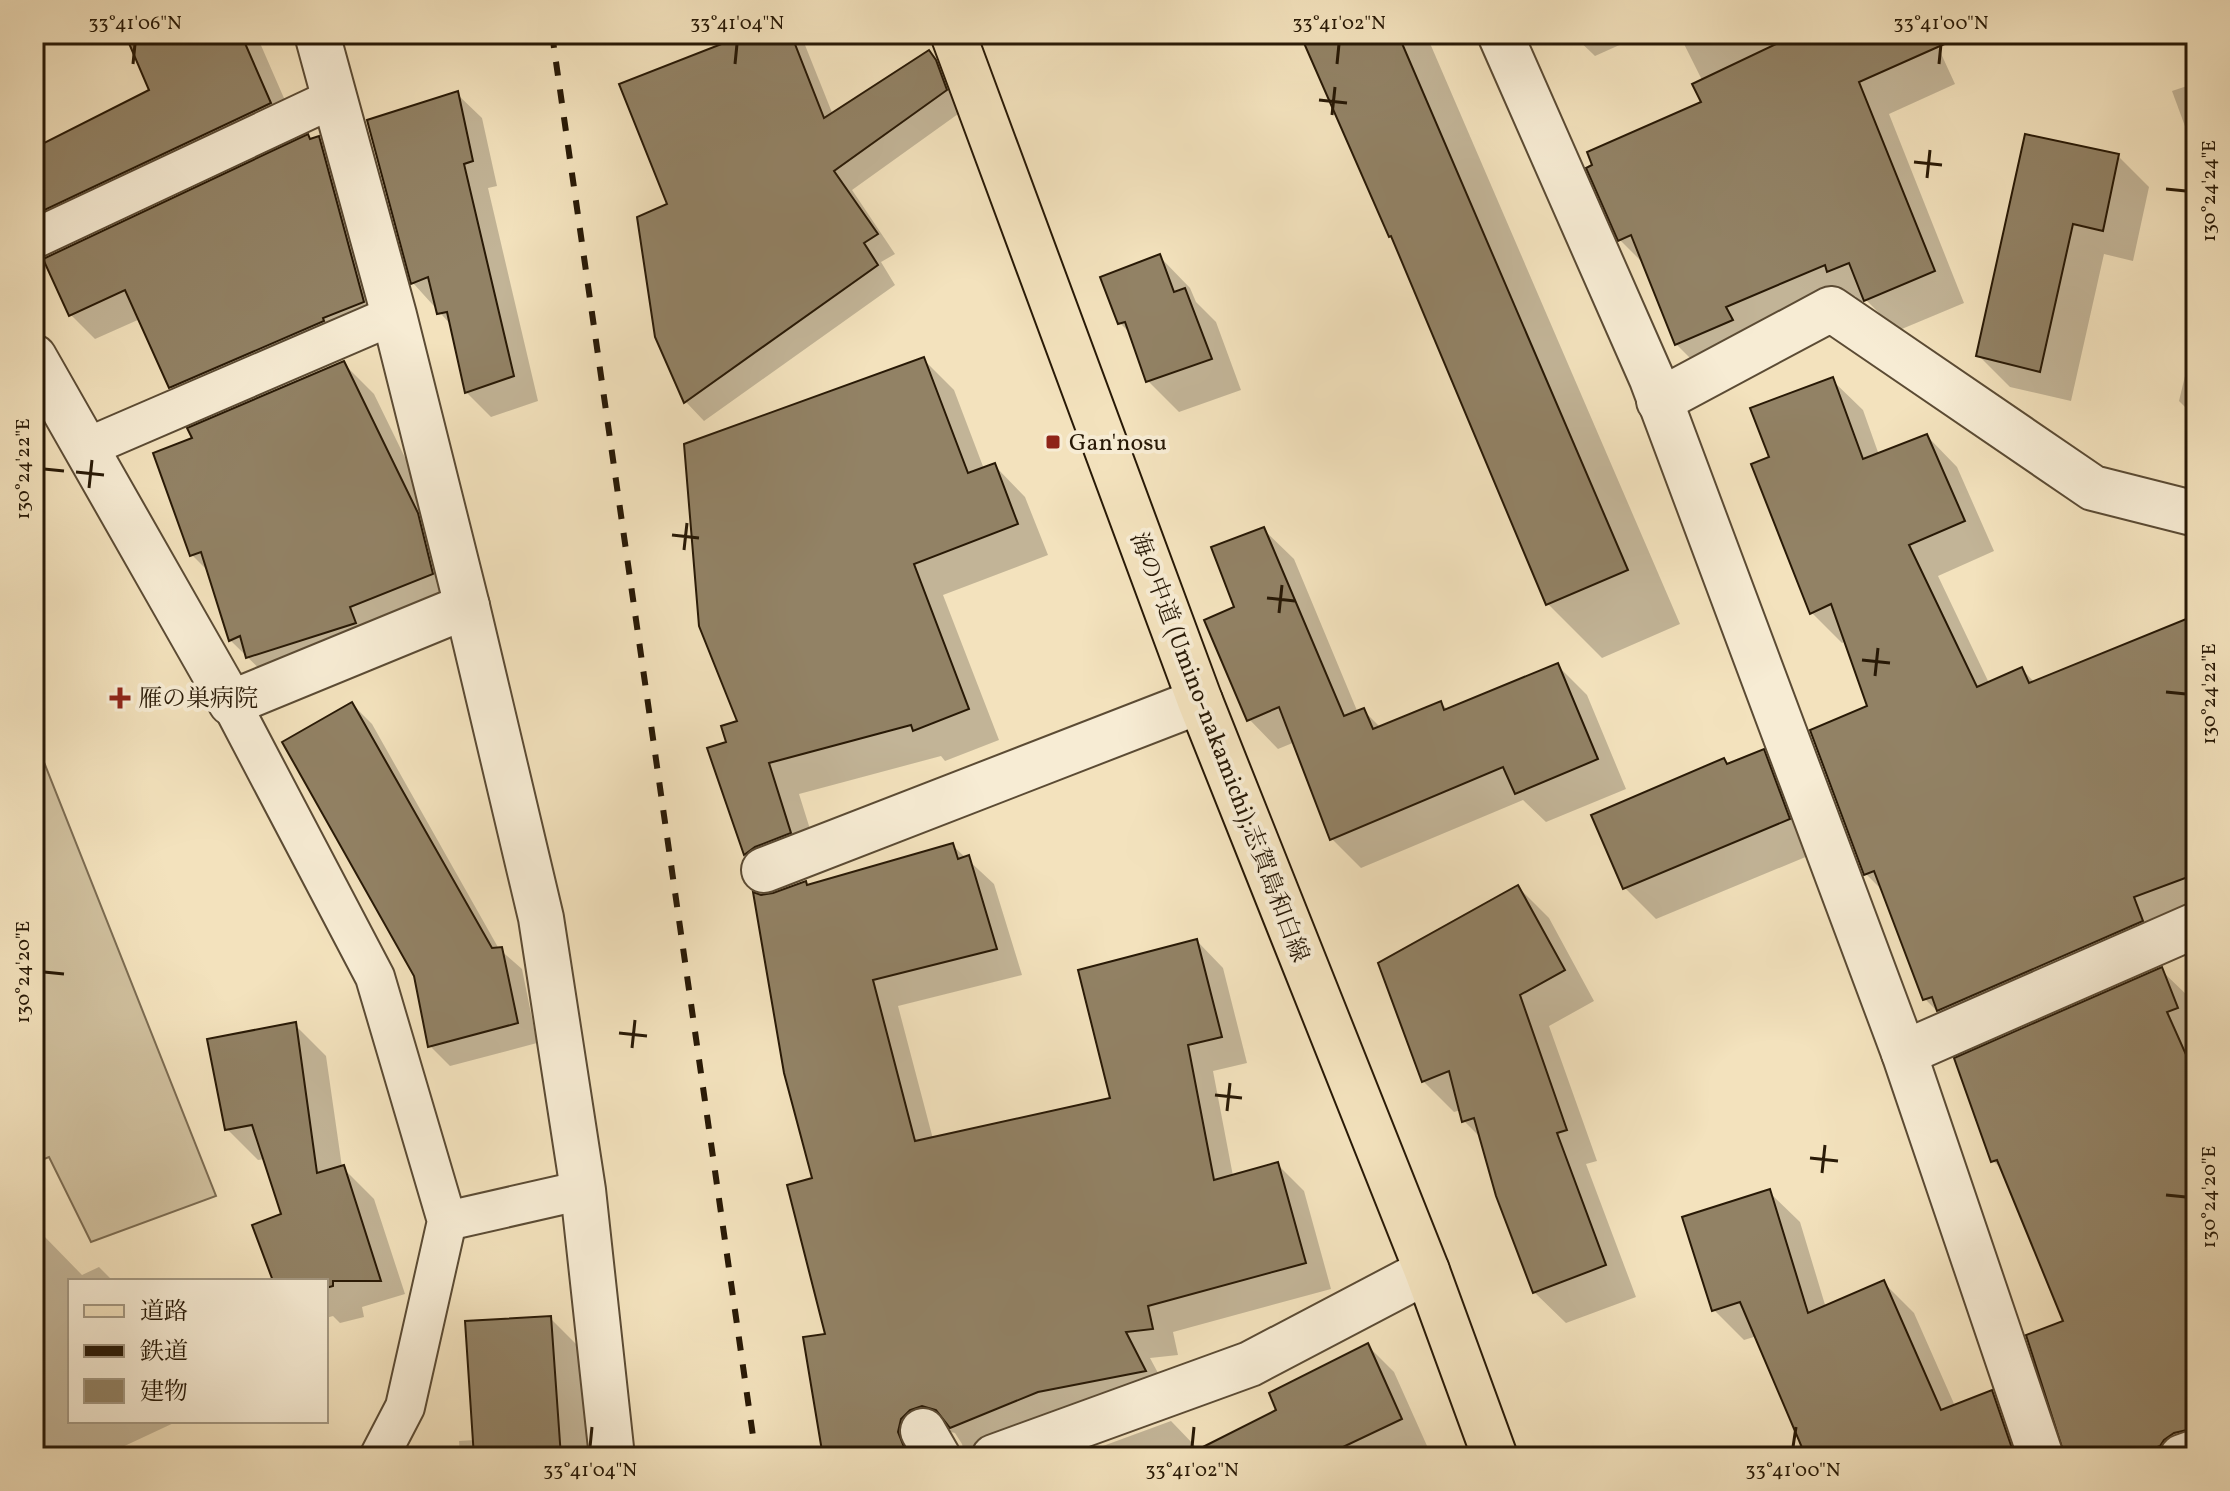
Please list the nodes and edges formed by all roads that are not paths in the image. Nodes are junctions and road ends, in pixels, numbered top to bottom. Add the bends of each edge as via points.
1 (317, 34) edge
2 (953, 34) edge
3 (1500, 34) edge
4 (334, 98) junction
5 (34, 239) edge
6 (394, 315) junction
7 (34, 357) edge
8 (1659, 401) junction
9 (88, 447) junction
10 (2196, 514) edge
11 (467, 606) junction
12 (1200, 701) junction
13 (231, 703) junction
14 (764, 870) dead end
15 (2196, 925) edge
16 (1904, 1053) junction
17 (583, 1190) junction
18 (447, 1221) junction
19 (1427, 1271) junction
20 (2196, 1452) edge
21 (379, 1457) edge
22 (612, 1457) edge
23 (994, 1457) edge
24 (1495, 1457) edge
25 (2041, 1457) edge
26 (2182, 1457) edge

1 - 4 street
2 - 12 main road, 海の中道 (Umino-nakamichi);志賀島和白線
3 - 8 street
4 - 5 lane
4 - 6 street
6 - 9 lane
6 - 11 street
7 - 9 street
8 - 10 street via 1831,309 2093,488
8 - 16 street
9 - 13 street
11 - 13 street
11 - 17 street via 541,918
12 - 14 street
12 - 19 main road, 海の中道 (Umino-nakamichi);志賀島和白線
13 - 18 lane via 375,977
15 - 16 street
16 - 25 street
17 - 18 lane
17 - 22 street
18 - 21 lane via 405,1407
19 - 23 street via 1250,1364
19 - 24 main road, 海の中道 (Umino-nakamichi);志賀島和白線
20 - 26 street

